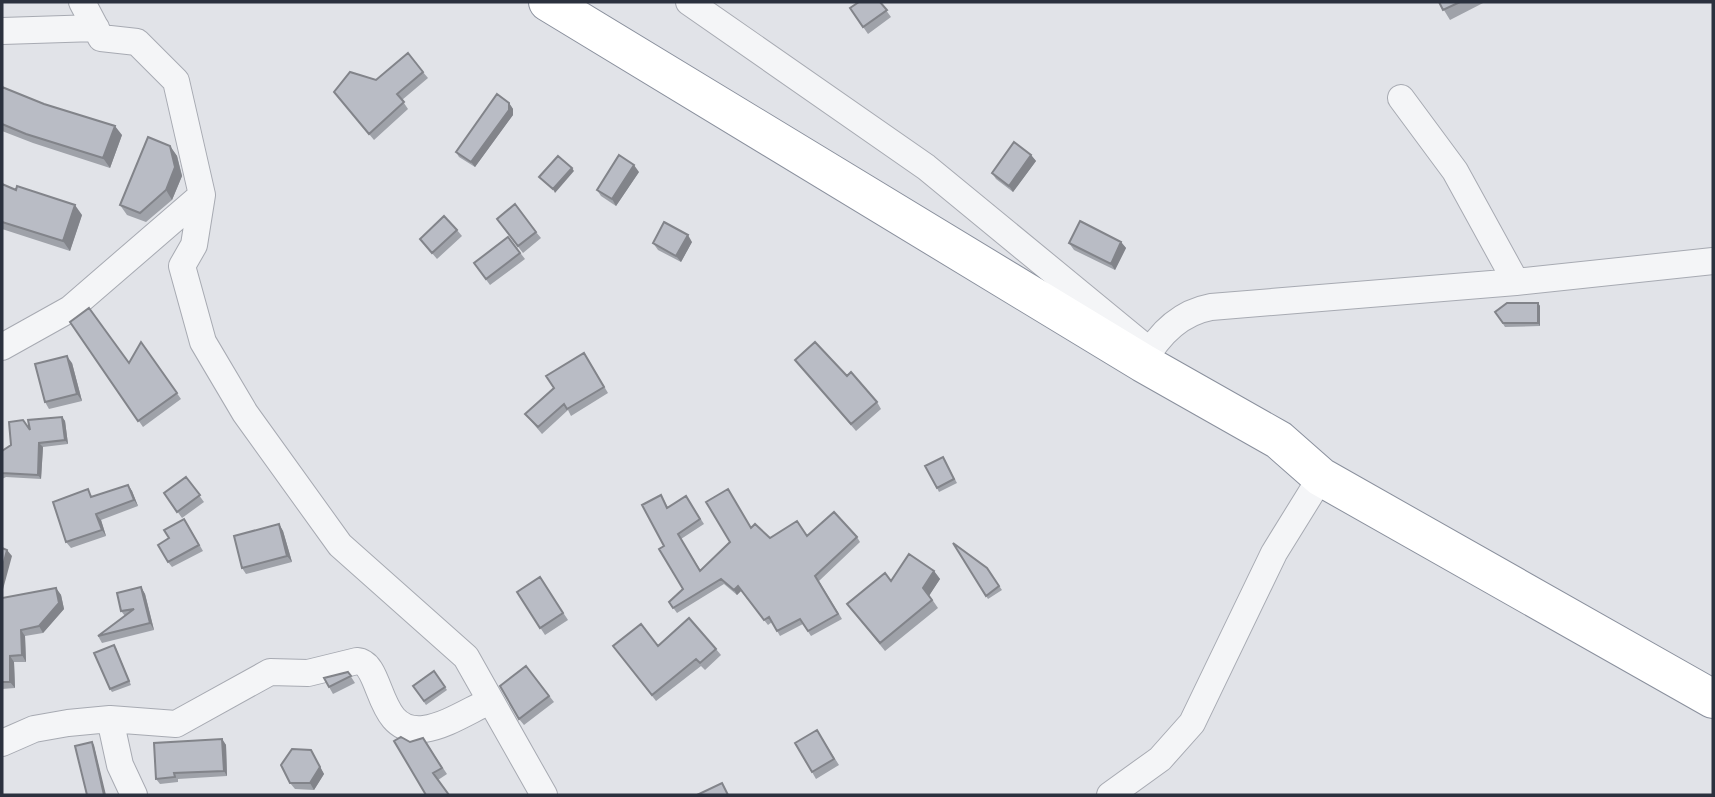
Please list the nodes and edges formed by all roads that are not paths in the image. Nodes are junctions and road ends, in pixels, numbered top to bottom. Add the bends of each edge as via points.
1 (82, 2) edge
2 (548, 2) edge
3 (689, 2) edge
4 (96, 28) junction
5 (2, 31) edge
6 (1401, 98) dead end
7 (202, 195) junction
8 (1713, 261) edge
9 (1516, 282) junction
10 (2, 347) edge
11 (1146, 357) junction
12 (1321, 477) junction
13 (1713, 699) edge
14 (490, 701) junction
15 (110, 719) junction
16 (2, 743) edge
17 (134, 795) edge
18 (544, 795) edge
19 (1110, 795) edge

1 - 4 street
2 - 11 highway
3 - 11 street via 926,167
4 - 5 street
4 - 7 street via 101,38 137,42 176,81
6 - 9 street via 1455,171
7 - 10 street via 71,309
7 - 14 street via 194,245 182,266 203,342 228,386 340,545 466,657
8 - 9 street
9 - 11 street via 1204,309 1182,316
11 - 12 highway via 1279,440
12 - 13 highway
12 - 19 street via 1274,553 1192,723 1160,759
14 - 15 street via 433,727 413,729 388,711 369,667 360,661 308,673 270,672 176,724
14 - 18 street
15 - 16 street via 34,729
15 - 17 street via 120,765

